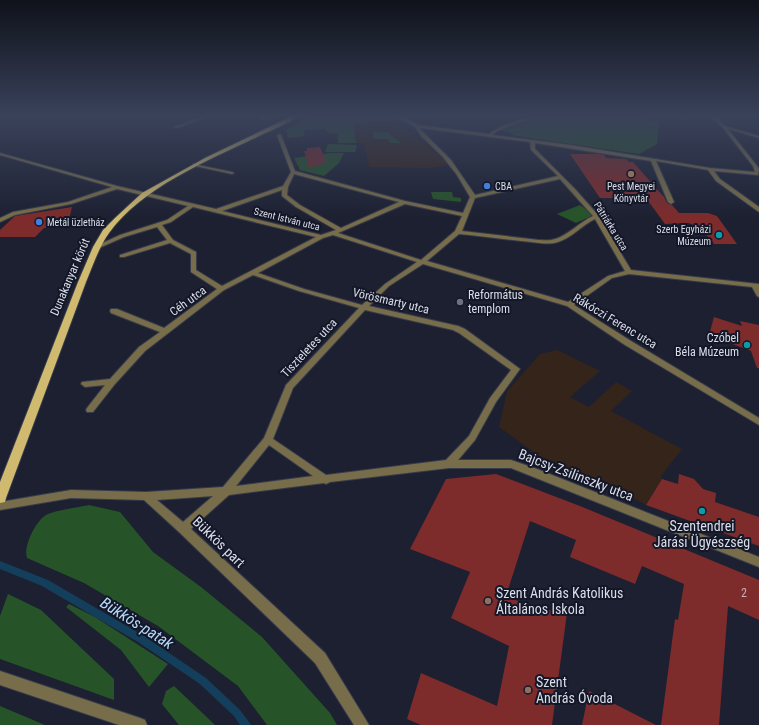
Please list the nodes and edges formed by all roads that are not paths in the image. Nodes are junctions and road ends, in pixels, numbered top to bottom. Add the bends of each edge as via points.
1 (225, 151) edge
2 (285, 151) edge
3 (442, 151) edge
4 (535, 151) edge
5 (595, 151) edge
6 (744, 151) edge
7 (0, 154) edge
8 (652, 160) junction
9 (195, 165) junction
10 (757, 166) edge
11 (710, 169) junction
12 (293, 172) junction
13 (232, 173) dead end
14 (757, 176) edge
15 (561, 177) junction
16 (286, 187) junction
17 (116, 188) junction
18 (144, 194) junction
19 (473, 197) junction
20 (404, 202) junction
21 (671, 202) dead end
22 (192, 205) junction
23 (759, 210) edge
24 (217, 211) junction
25 (466, 215) junction
26 (596, 217) junction
27 (0, 220) edge
28 (159, 225) junction
29 (340, 230) junction
30 (458, 232) junction
31 (333, 233) junction
32 (321, 237) junction
33 (171, 241) junction
34 (97, 247) junction
35 (122, 256) dead end
36 (422, 262) junction
37 (628, 272) junction
38 (252, 273) junction
39 (757, 286) edge
40 (222, 289) junction
41 (759, 295) edge
42 (569, 305) junction
43 (363, 308) junction
44 (114, 311) dead end
45 (165, 331) junction
46 (112, 382) junction
47 (85, 384) dead end
48 (90, 410) dead end
49 (759, 422) edge
50 (268, 440) junction
51 (449, 464) junction
52 (326, 480) junction
53 (226, 491) junction
54 (146, 496) junction
55 (0, 498) edge
56 (0, 506) edge
57 (183, 529) junction
58 (759, 562) edge
59 (0, 678) edge
60 (140, 725) edge
61 (362, 725) edge

1 - 9 main road, Dunakanyar körút
2 - 12 street
3 - 19 street via 448,156
4 - 15 street, Pátriárka utca
5 - 8 street
6 - 10 street
7 - 17 street, Szent István utca
8 - 11 street
8 - 21 street
9 - 13 street
9 - 18 main road, Dunakanyar körút
10 - 14 street
11 - 14 street
11 - 23 street via 724,185
12 - 16 street
12 - 20 street
15 - 19 street
15 - 26 street, Pátriárka utca
16 - 24 street
16 - 29 street via 284,194 298,206
17 - 18 street, Szent István utca
17 - 27 street via 69,203 12,214
18 - 22 street, Szent István utca
18 - 34 main road, Dunakanyar körút via 117,219
19 - 25 street
20 - 25 street
20 - 29 street
22 - 24 street, Szent István utca
22 - 28 street
24 - 32 street, Szent István utca
25 - 30 street
26 - 30 street via 585,221 556,241 543,242
26 - 37 street, Pátriárka utca
28 - 33 street
28 - 34 street via 122,236
29 - 31 street
30 - 36 street, Tiszteletes utca
31 - 32 street, Szent István utca
31 - 36 street, Szent István utca
32 - 38 street, Céh utca
33 - 35 street
33 - 40 street via 194,253 193,271
34 - 55 main road, Dunakanyar körút
36 - 42 street, Rákóczi Ferenc utca
36 - 43 street, Tiszteletes utca via 387,285
37 - 39 street
37 - 42 street via 610,277
38 - 40 street, Céh utca
38 - 43 street, Vörösmarty utca
39 - 41 street
40 - 45 street, Céh utca
42 - 49 street, Rákóczi Ferenc utca
43 - 50 street, Tiszteletes utca via 289,387
43 - 51 street, Vörösmarty utca via 455,328 516,369 493,400 472,438
44 - 45 street
45 - 46 street, Céh utca via 142,349
46 - 47 street
46 - 48 street, Céh utca
50 - 52 street
50 - 53 street, Tiszteletes utca
51 - 52 street, Bajcsy-Zsilinszky utca
51 - 58 street, Bajcsy-Zsilinszky utca via 511,464
52 - 53 street, Bajcsy-Zsilinszky utca
53 - 54 street, Bajcsy-Zsilinszky utca
53 - 57 street, Tiszteletes utca
54 - 56 street via 71,494
54 - 57 street, Bükkös part
57 - 61 street, Bükkös part via 320,658
59 - 60 street

